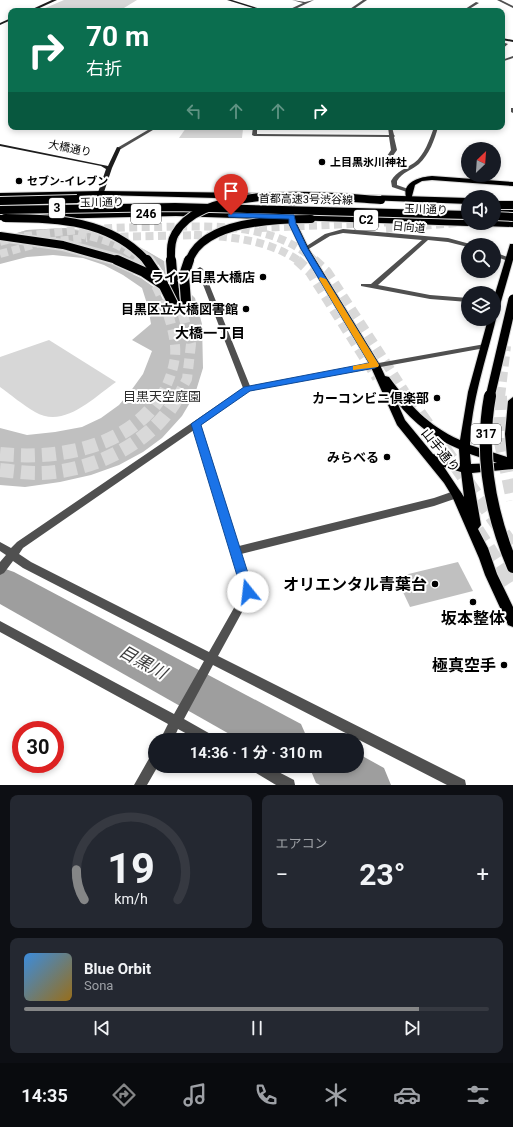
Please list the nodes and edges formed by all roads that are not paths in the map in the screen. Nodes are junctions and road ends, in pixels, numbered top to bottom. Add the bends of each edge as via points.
1 (55, 0) edge
2 (229, 0) edge
3 (294, 0) edge
4 (312, 0) edge
5 (365, 0) edge
6 (499, 0) edge
7 (476, 2) dead end
8 (306, 3) junction
9 (513, 7) edge
10 (37, 8) edge
11 (255, 8) edge
12 (295, 8) edge
13 (353, 8) edge
14 (468, 8) edge
15 (151, 130) edge
16 (255, 130) edge
17 (391, 130) edge
18 (435, 130) edge
19 (393, 136) junction
20 (0, 145) edge
21 (390, 156) dead end
22 (109, 168) junction
23 (513, 184) edge
24 (101, 194) junction
25 (409, 195) junction
26 (0, 196) edge
27 (290, 196) junction
28 (0, 201) edge
29 (461, 201) edge
30 (461, 202) edge
31 (501, 204) edge
32 (513, 204) edge
33 (501, 206) edge
34 (461, 208) edge
35 (513, 209) edge
36 (0, 210) edge
37 (94, 214) junction
38 (461, 215) edge
39 (501, 216) edge
40 (0, 217) edge
41 (292, 217) junction
42 (513, 217) edge
43 (461, 222) edge
44 (461, 222) edge
45 (501, 223) edge
46 (513, 223) edge
47 (0, 236) edge
48 (427, 238) junction
49 (461, 243) edge
50 (513, 246) edge
51 (305, 249) junction
52 (501, 256) edge
53 (508, 258) junction
54 (200, 269) dead end
55 (363, 285) dead end
56 (373, 286) junction
57 (500, 286) edge
58 (461, 299) edge
59 (513, 299) edge
60 (181, 305) junction
61 (490, 326) edge
62 (485, 346) junction
63 (375, 365) junction
64 (247, 389) junction
65 (513, 401) edge
66 (196, 424) junction
67 (465, 448) junction
68 (429, 454) junction
69 (513, 464) edge
70 (466, 469) junction
71 (457, 494) junction
72 (0, 546) edge
73 (236, 551) junction
74 (484, 554) junction
75 (10, 558) junction
76 (513, 567) tunnel mouth
77 (0, 570) edge
78 (513, 621) edge
79 (0, 626) edge
80 (210, 662) junction
81 (179, 718) junction
82 (170, 733) edge
83 (200, 733) edge
84 (148, 771) edge
85 (268, 773) edge
86 (140, 785) edge
87 (289, 785) edge
88 (460, 785) edge

1 - 10 street
2 - 11 street
3 - 8 street
4 - 8 street
5 - 13 street
6 - 9 street
7 - 14 street
8 - 12 street
15 - 22 street via 119,148
16 - 19 street via 254,135
17 - 19 street
18 - 25 street via 419,161 401,172 394,181 394,186
19 - 21 street via 394,152
20 - 22 street, 大橋通り
22 - 24 street
23 - 25 main road via 426,178 415,181
24 - 26 highway, 玉川通り / 246
24 - 27 highway, 玉川通り / 246
24 - 37 street
25 - 27 highway, 玉川通り / 246
25 - 29 highway, 玉川通り / 246
27 - 41 main road, 山手通り / 317
28 - 34 highway, 首都高速3号渋谷線 / 3, bridge via 180,200
30 - 60 highway, bridge via 269,197 210,206 184,221 172,240 171,259
31 - 32 highway, bridge
33 - 35 highway
36 - 38 highway, 首都高速3号渋谷線 / 3, bridge via 114,207
37 - 40 highway, 玉川通り / 246
37 - 41 highway, 玉川通り / 246
39 - 42 highway, bridge
40 - 60 highway, bridge via 70,221 97,227 121,237 148,260
41 - 43 highway, 玉川通り / 246
41 - 51 main road, 山手通り / 317 via 292,224
44 - 60 highway, C2, bridge via 290,219 237,226 211,237 191,256 184,274
45 - 46 highway
47 - 60 highway, bridge via 55,243 113,258 156,280 171,292
48 - 49 street, 日向道
48 - 51 street, 日向道 via 334,231
48 - 56 street
50 - 53 main road
51 - 63 main road, 山手通り / 317
52 - 53 street
53 - 57 main road
54 - 64 street
55 - 56 street
56 - 58 street via 430,297
59 - 76 main road, 317, bridge via 490,401 486,449 496,519
61 - 62 main road
62 - 63 street
62 - 67 main road via 471,404
63 - 64 street
63 - 67 main road, 山手通り / 317 via 414,415 436,432
63 - 68 main road, 山手通り / 317 via 401,422
64 - 66 street
65 - 69 main road, 317 via 510,434
66 - 73 street
66 - 75 street via 20,545
67 - 69 main road, 山手通り / 317
67 - 70 main road
68 - 70 main road, 317 via 452,466
68 - 71 main road, 山手通り / 317
69 - 70 main road, 317
70 - 74 main road
71 - 73 street via 434,502
71 - 74 main road, 山手通り / 317
72 - 75 street
73 - 80 street via 248,592
74 - 78 main road
75 - 77 street
75 - 80 street
79 - 81 street
80 - 81 street
80 - 88 street
81 - 82 street
81 - 83 street
84 - 86 street
85 - 87 street

